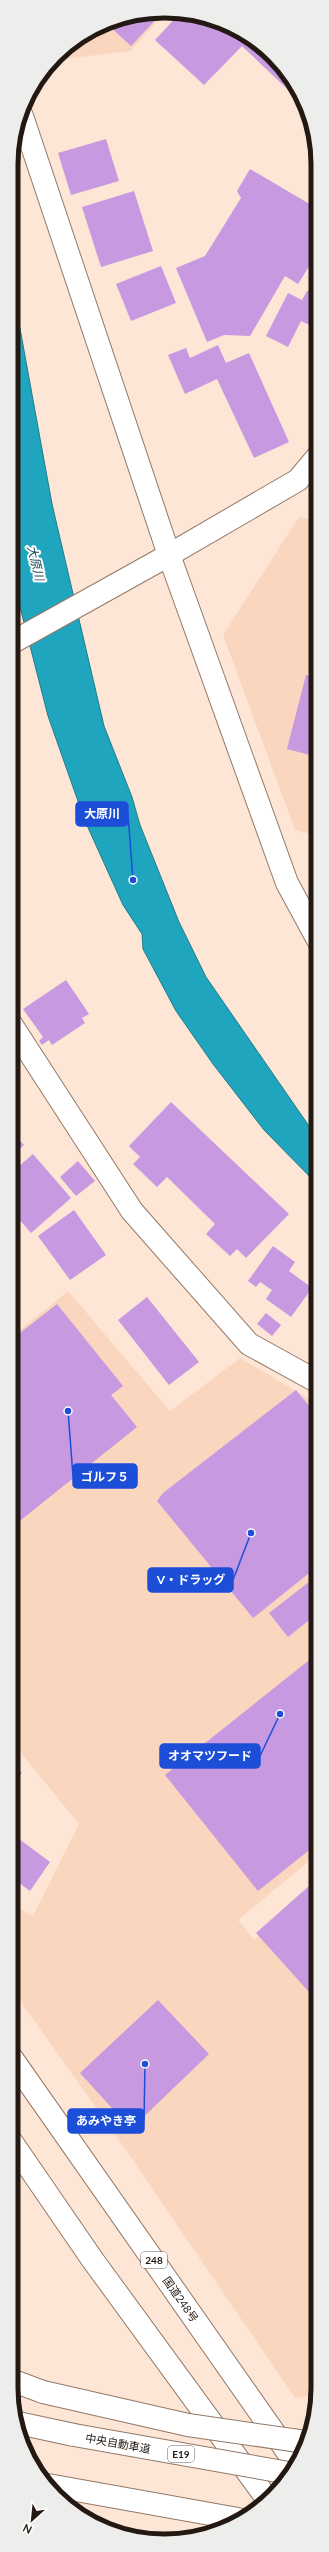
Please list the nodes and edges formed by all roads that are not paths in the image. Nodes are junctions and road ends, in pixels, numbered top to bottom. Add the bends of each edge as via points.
1 (24, 123) edge
2 (311, 464) edge
3 (169, 555) junction
4 (18, 639) edge
5 (311, 927) edge
6 (18, 1035) edge
7 (311, 1378) edge
8 (18, 2067) edge
9 (18, 2151) edge
10 (18, 2383) edge
11 (23, 2424) edge
12 (301, 2441) edge
13 (292, 2459) edge
14 (284, 2472) edge
15 (57, 2487) edge
16 (264, 2495) edge
17 (231, 2518) edge

1 - 3 main road
2 - 3 main road via 298,480
3 - 4 main road
3 - 5 main road via 287,883
6 - 7 main road via 132,1211 248,1344
8 - 13 main road, 国道248号 / 248
9 - 16 main road via 92,2259
10 - 12 main road, bridge via 43,2392 188,2425
11 - 14 main road, 中央自動車道 / E19, bridge
15 - 17 main road

